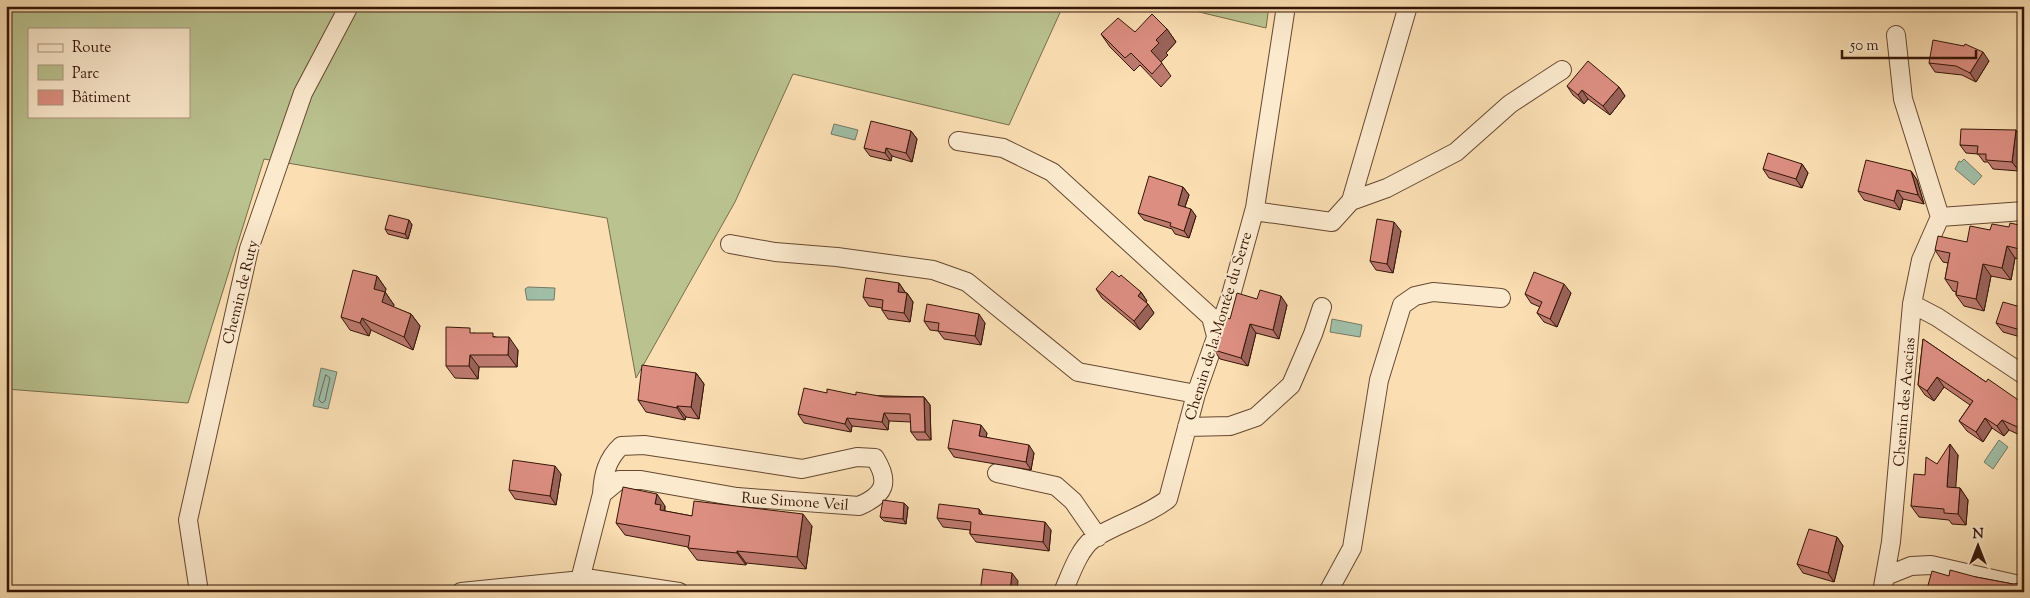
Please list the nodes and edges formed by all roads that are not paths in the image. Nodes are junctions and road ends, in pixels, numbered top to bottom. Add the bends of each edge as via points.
1 (348, 6) edge
2 (1286, 6) edge
3 (1408, 6) edge
4 (1896, 35) dead end
5 (1562, 70) dead end
6 (958, 141) dead end
7 (1351, 201) junction
8 (1254, 211) junction
9 (2024, 211) edge
10 (1940, 217) junction
11 (730, 244) dead end
12 (1501, 298) dead end
13 (1912, 304) junction
14 (1322, 307) dead end
15 (1216, 336) junction
16 (2024, 375) edge
17 (1196, 394) junction
18 (1187, 427) junction
19 (997, 473) dead end
20 (602, 494) junction
21 (1098, 537) junction
22 (580, 580) junction
23 (1884, 584) edge
24 (2024, 586) edge
25 (199, 592) edge
26 (462, 592) edge
27 (679, 592) edge
28 (1062, 592) edge
29 (1328, 592) edge

1 - 25 street, Chemin de Ruty via 303,93 249,249 188,520
2 - 8 street, Chemin de la Montée du Serre
3 - 7 street
4 - 10 street via 1903,99
5 - 7 street via 1510,104 1456,152 1387,188
6 - 15 street via 1003,148 1052,172 1211,317
7 - 8 street via 1332,222
8 - 15 street, Chemin de la Montée du Serre
9 - 10 street
10 - 13 street, Chemin des Acacias via 1921,260
11 - 17 street via 933,270 967,282 1078,372
12 - 29 street via 1433,292 1415,296 1402,305 1379,380 1352,548
13 - 16 street
13 - 23 street, Chemin des Acacias
14 - 18 street via 1290,385 1256,417 1230,426
15 - 17 street, Chemin de la Montée du Serre
17 - 18 street, Chemin de la Montée du Serre
18 - 21 street, Chemin de la Montée du Serre via 1168,500
19 - 21 street via 1056,486 1074,501
20 - 20 street, Rue Simone Veil via 619,480 641,480 737,497 859,506 875,499 884,483 882,470 875,458 857,457 802,470 644,444 621,446 611,455
20 - 22 street, Rue Simone Veil
21 - 28 street, Chemin de la Montée du Serre via 1092,539 1083,551
22 - 26 street
22 - 27 street via 592,578
23 - 24 street via 1911,566 1931,565

